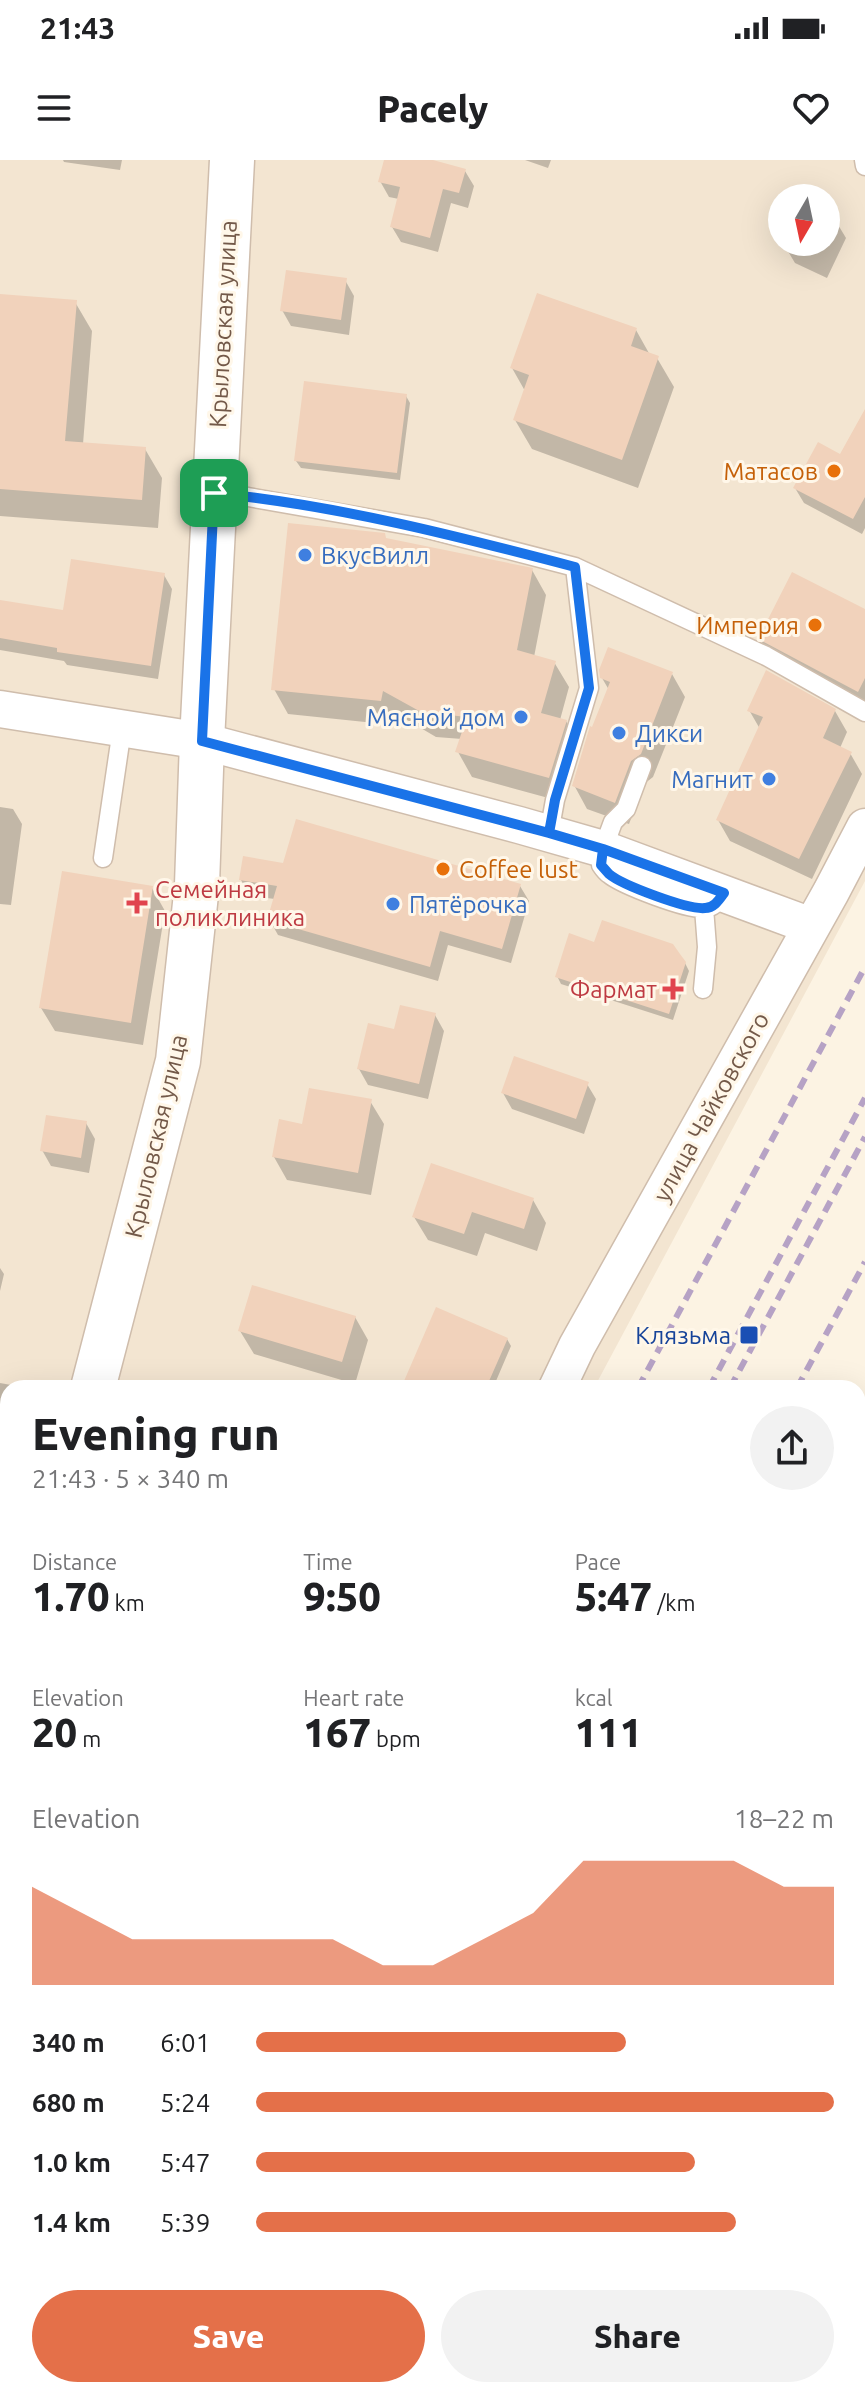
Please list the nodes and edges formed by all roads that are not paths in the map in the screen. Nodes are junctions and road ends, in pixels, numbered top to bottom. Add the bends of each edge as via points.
1 (232, 160) edge
2 (864, 160) edge
3 (865, 166) edge
4 (214, 493) junction
5 (575, 567) junction
6 (0, 709) edge
7 (865, 712) edge
8 (122, 729) junction
9 (202, 741) junction
10 (642, 766) dead end
11 (865, 827) edge
12 (549, 833) junction
13 (603, 849) junction
14 (103, 858) dead end
15 (714, 901) junction
16 (811, 926) junction
17 (703, 989) dead end
18 (95, 1380) edge
19 (561, 1380) edge

1 - 4 street, Крыловская улица
2 - 3 lane
4 - 5 lane via 424,528
4 - 9 street, Крыловская улица
5 - 7 lane via 766,656
5 - 12 lane via 589,688
6 - 8 street
8 - 9 street
8 - 14 lane
9 - 12 street
9 - 18 street, Крыловская улица via 197,885 178,1061
10 - 13 lane
11 - 16 street, улица Чайковского
12 - 13 street
13 - 15 street
15 - 16 street
15 - 17 lane
16 - 19 street, улица Чайковского

